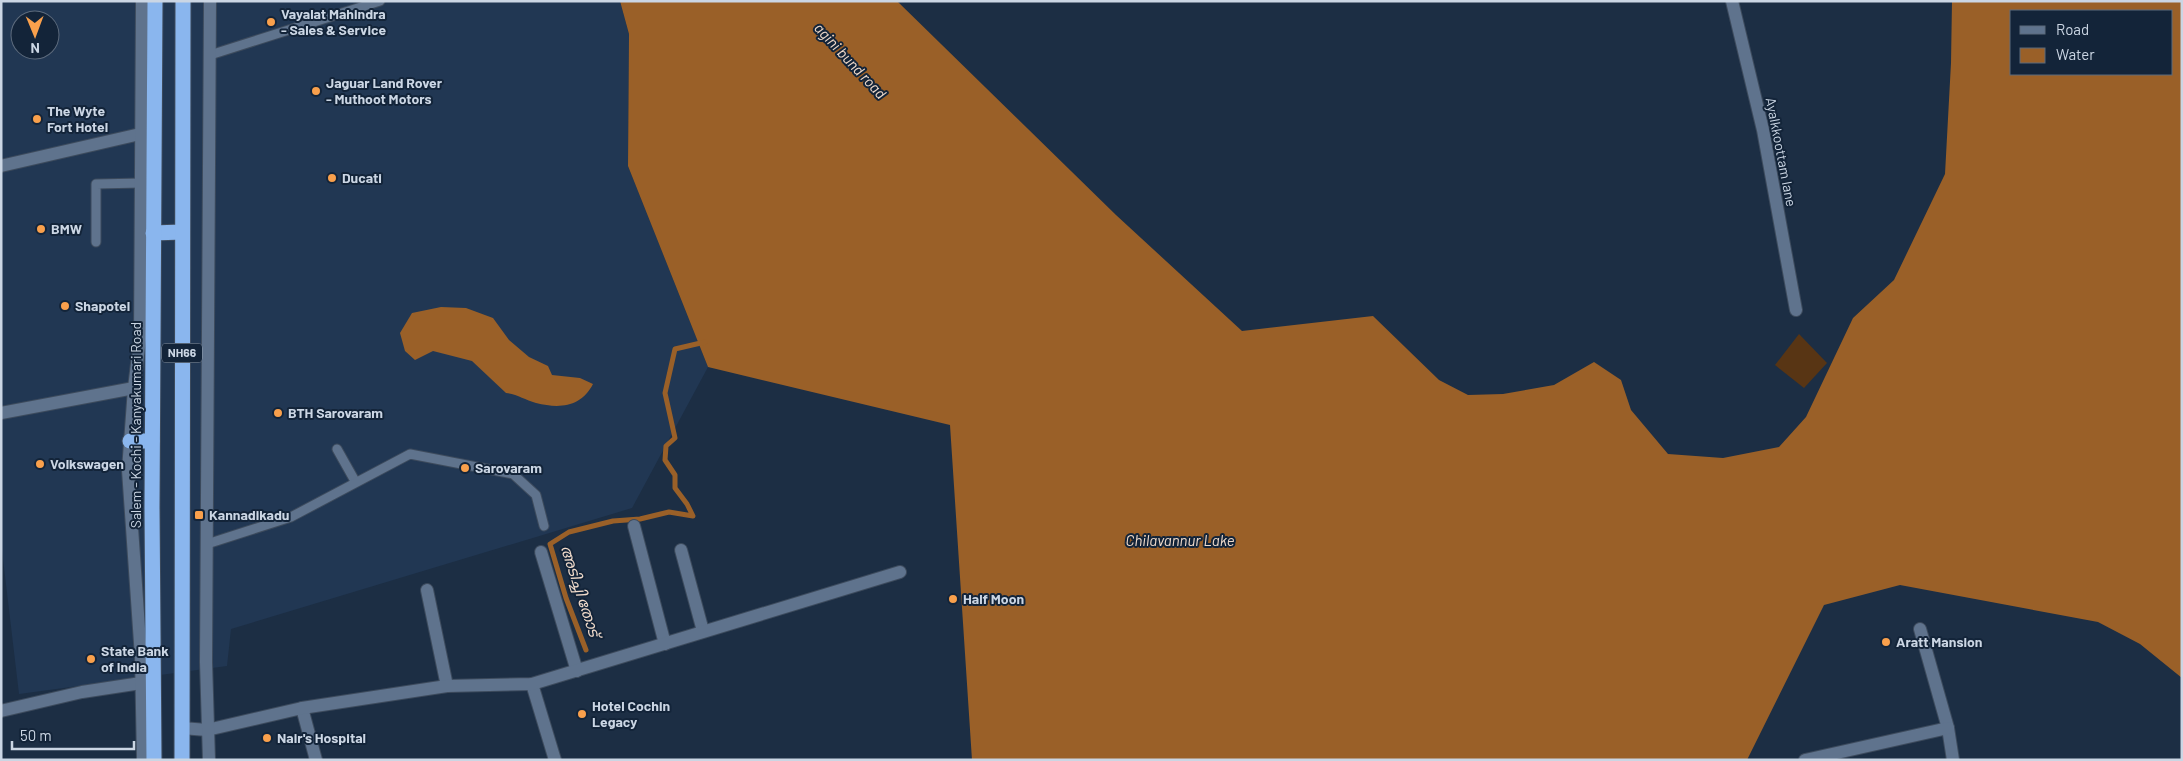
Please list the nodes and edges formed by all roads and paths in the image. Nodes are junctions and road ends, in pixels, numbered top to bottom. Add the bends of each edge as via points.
1 (142, 1) edge
2 (155, 1) edge
3 (183, 1) edge
4 (210, 1) edge
5 (380, 1) edge
6 (1732, 1) edge
7 (210, 54) junction
8 (140, 134) junction
9 (1, 166) edge
10 (141, 183) junction
11 (182, 232) junction
12 (153, 233) junction
13 (96, 242) dead end
14 (1796, 310) dead end
15 (134, 388) junction
16 (1, 413) edge
17 (130, 441) junction
18 (152, 441) junction
19 (337, 449) dead end
20 (355, 481) junction
21 (544, 526) dead end
22 (634, 526) dead end
23 (207, 544) junction
24 (681, 550) dead end
25 (541, 552) dead end
26 (900, 572) dead end
27 (427, 590) dead end
28 (1920, 630) dead end
29 (703, 631) junction
30 (665, 644) junction
31 (577, 671) junction
32 (141, 683) junction
33 (532, 684) junction
34 (447, 686) junction
35 (302, 708) junction
36 (1, 711) edge
37 (182, 728) junction
38 (1948, 728) junction
39 (208, 730) junction
40 (143, 760) edge
41 (154, 760) edge
42 (182, 760) edge
43 (208, 760) edge
44 (316, 760) edge
45 (555, 760) edge
46 (1805, 760) edge
47 (1953, 760) edge

1 - 8 street
2 - 12 highway, Salem - Kochi - Kanyakumari Road / NH66
3 - 11 highway, NH66
4 - 7 street
5 - 7 lane
6 - 14 street, Ayalkkoottam lane via 1763,130
7 - 23 street
8 - 9 street
8 - 10 street
10 - 13 lane via 96,184
10 - 15 street via 140,339
11 - 12 highway
11 - 37 highway, NH66
12 - 18 highway, Salem - Kochi - Kanyakumari Road / NH66
15 - 16 street
15 - 17 street
17 - 18 highway
17 - 32 street via 128,470
18 - 41 highway, Salem - Kochi - Kanyakumari Road / NH66
19 - 20 lane
20 - 21 lane via 410,454 512,474 536,496
20 - 23 lane via 291,517
22 - 30 street
23 - 39 street
24 - 29 street
25 - 31 street
26 - 29 street
27 - 34 street
28 - 38 street
29 - 30 street
30 - 31 street
31 - 33 street
32 - 36 street via 82,692
32 - 40 street
33 - 34 street
33 - 45 street
34 - 35 street
35 - 39 street
35 - 44 street
37 - 39 street
37 - 42 highway, NH66
38 - 46 street
38 - 47 street
39 - 43 street

